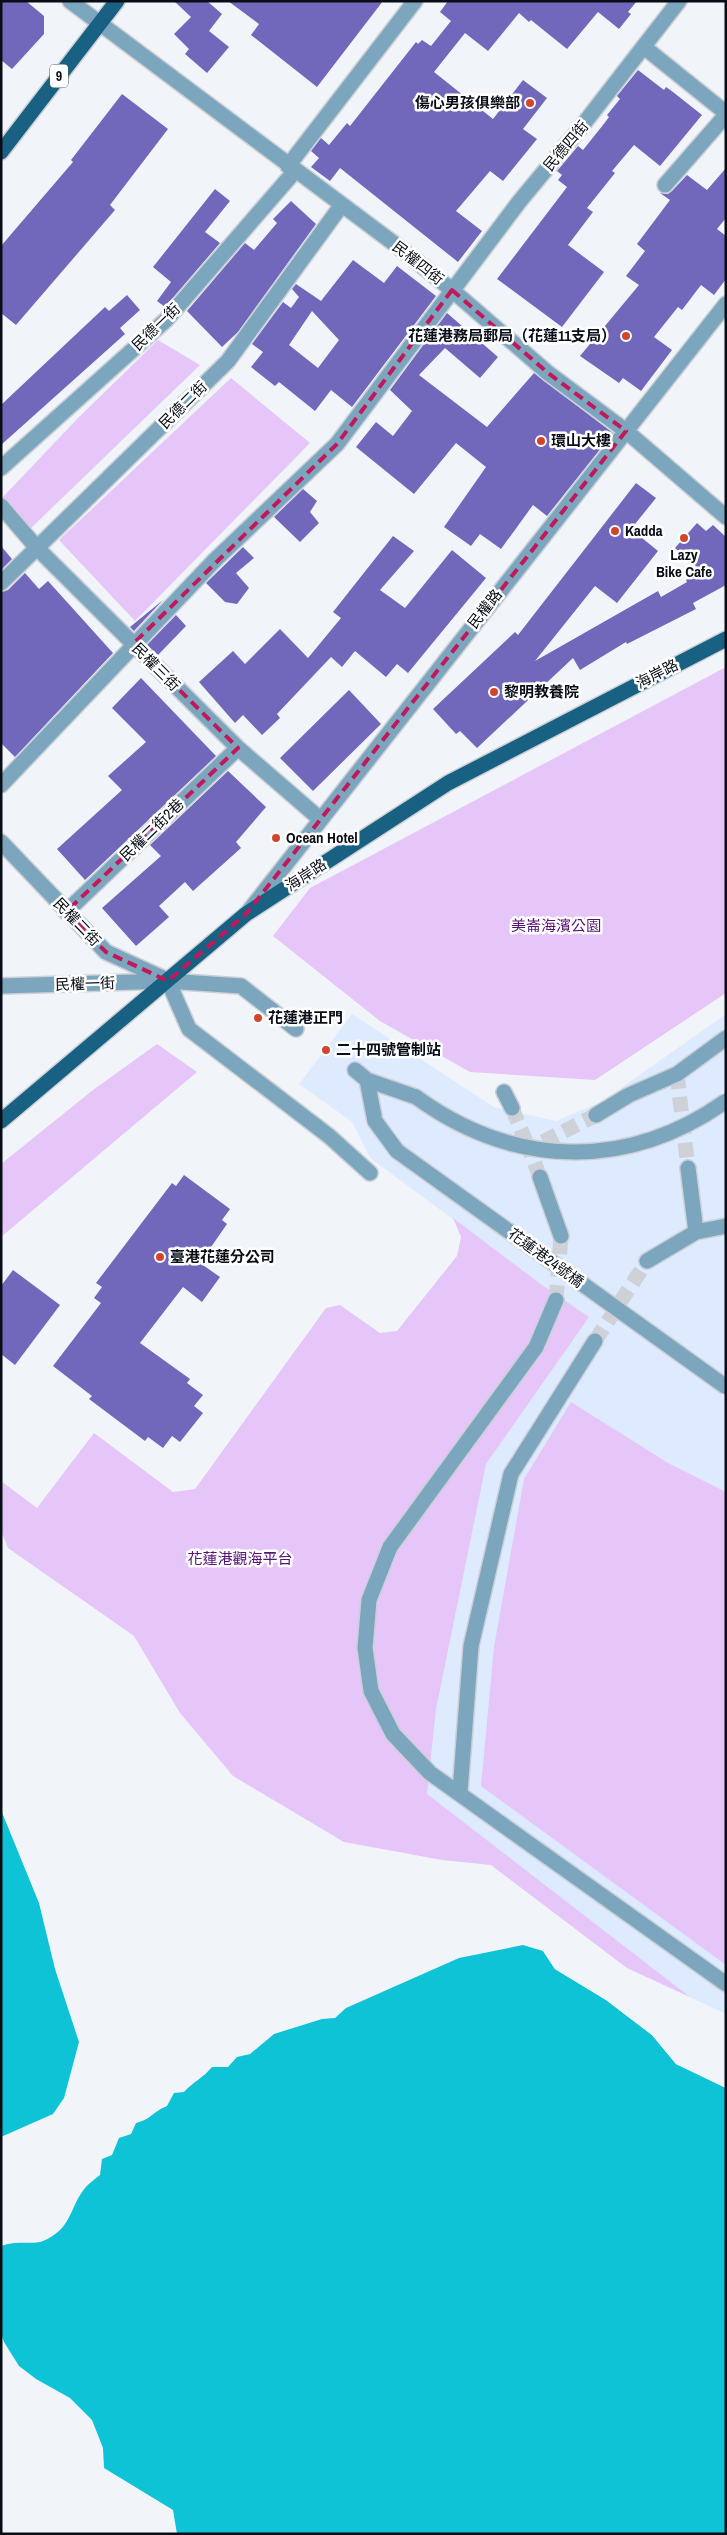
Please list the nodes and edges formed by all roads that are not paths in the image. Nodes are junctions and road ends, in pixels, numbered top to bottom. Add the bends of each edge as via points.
1 (70, 1) edge
2 (117, 1) edge
3 (415, 1) edge
4 (679, 1) edge
5 (99, 24) junction
6 (644, 47) junction
7 (725, 118) edge
8 (1, 152) edge
9 (292, 169) junction
10 (665, 185) dead end
11 (341, 206) junction
12 (452, 290) junction
13 (726, 304) edge
14 (626, 431) junction
15 (1, 468) edge
16 (1, 506) edge
17 (726, 517) edge
18 (37, 548) junction
19 (1, 583) edge
20 (726, 638) edge
21 (132, 644) junction
22 (238, 748) junction
23 (1, 785) edge
24 (320, 819) junction
25 (1, 842) edge
26 (66, 912) junction
27 (246, 914) junction
28 (168, 981) junction
29 (1, 986) edge
30 (296, 1029) dead end
31 (726, 1038) edge
32 (355, 1070) dead end
33 (368, 1080) junction
34 (504, 1092) dead end
35 (726, 1101) edge
36 (512, 1108) tunnel mouth
37 (596, 1115) tunnel mouth
38 (1, 1121) edge
39 (688, 1168) tunnel mouth
40 (370, 1173) dead end
41 (540, 1177) tunnel mouth
42 (726, 1226) edge
43 (696, 1232) junction
44 (562, 1236) tunnel mouth
45 (647, 1261) tunnel mouth
46 (556, 1300) tunnel mouth
47 (595, 1341) tunnel mouth
48 (726, 1387) edge
49 (460, 1792) junction
50 (726, 1984) edge

1 - 5 street, 民權四街
2 - 5 main road, 9
3 - 9 street, 民德一街
4 - 6 street, 民德四街
5 - 8 main road, 9
5 - 9 street, 民權四街
6 - 7 street
6 - 12 street, 民德四街 via 518,202
7 - 10 street
9 - 11 street, 民權四街
9 - 15 street, 民德一街 via 166,320
11 - 12 street, 民權四街
11 - 18 street, 民德二街 via 228,360
12 - 14 street, 民權四街 via 548,373
12 - 21 street, 民德四街 via 337,444
13 - 14 street, 民權路
14 - 17 street, 民權四街
14 - 24 street, 民權路
16 - 18 street, 民權三街
18 - 19 street, 民德二街
18 - 21 street, 民權三街
20 - 27 main road, 海岸路 via 448,782
21 - 22 street, 民權三街
21 - 23 street, 民德四街
22 - 24 street, 民權三街
22 - 26 street, 民權二街2巷
24 - 27 street, 民權路
25 - 26 street, 民權二街 via 28,867
26 - 28 street, 民權二街 via 106,952
27 - 28 main road, 海岸路
28 - 29 street, 民權一街
28 - 30 street, 民權一街 via 241,986
28 - 38 main road, 海岸路
28 - 40 street via 188,1029 330,1136
31 - 37 street via 677,1074 629,1095
32 - 33 street
33 - 35 street, bridge via 416,1097 452,1121 484,1135 508,1143 560,1152 611,1149 661,1137 699,1120
33 - 48 street, 花蓮港24號橋, bridge via 375,1121 397,1151
34 - 36 street
39 - 43 street
41 - 44 street
42 - 43 street
43 - 45 street
46 - 49 street via 536,1347 390,1547 369,1600 364,1648 371,1691 393,1734 430,1773
47 - 49 street via 511,1474 471,1646
49 - 50 street

